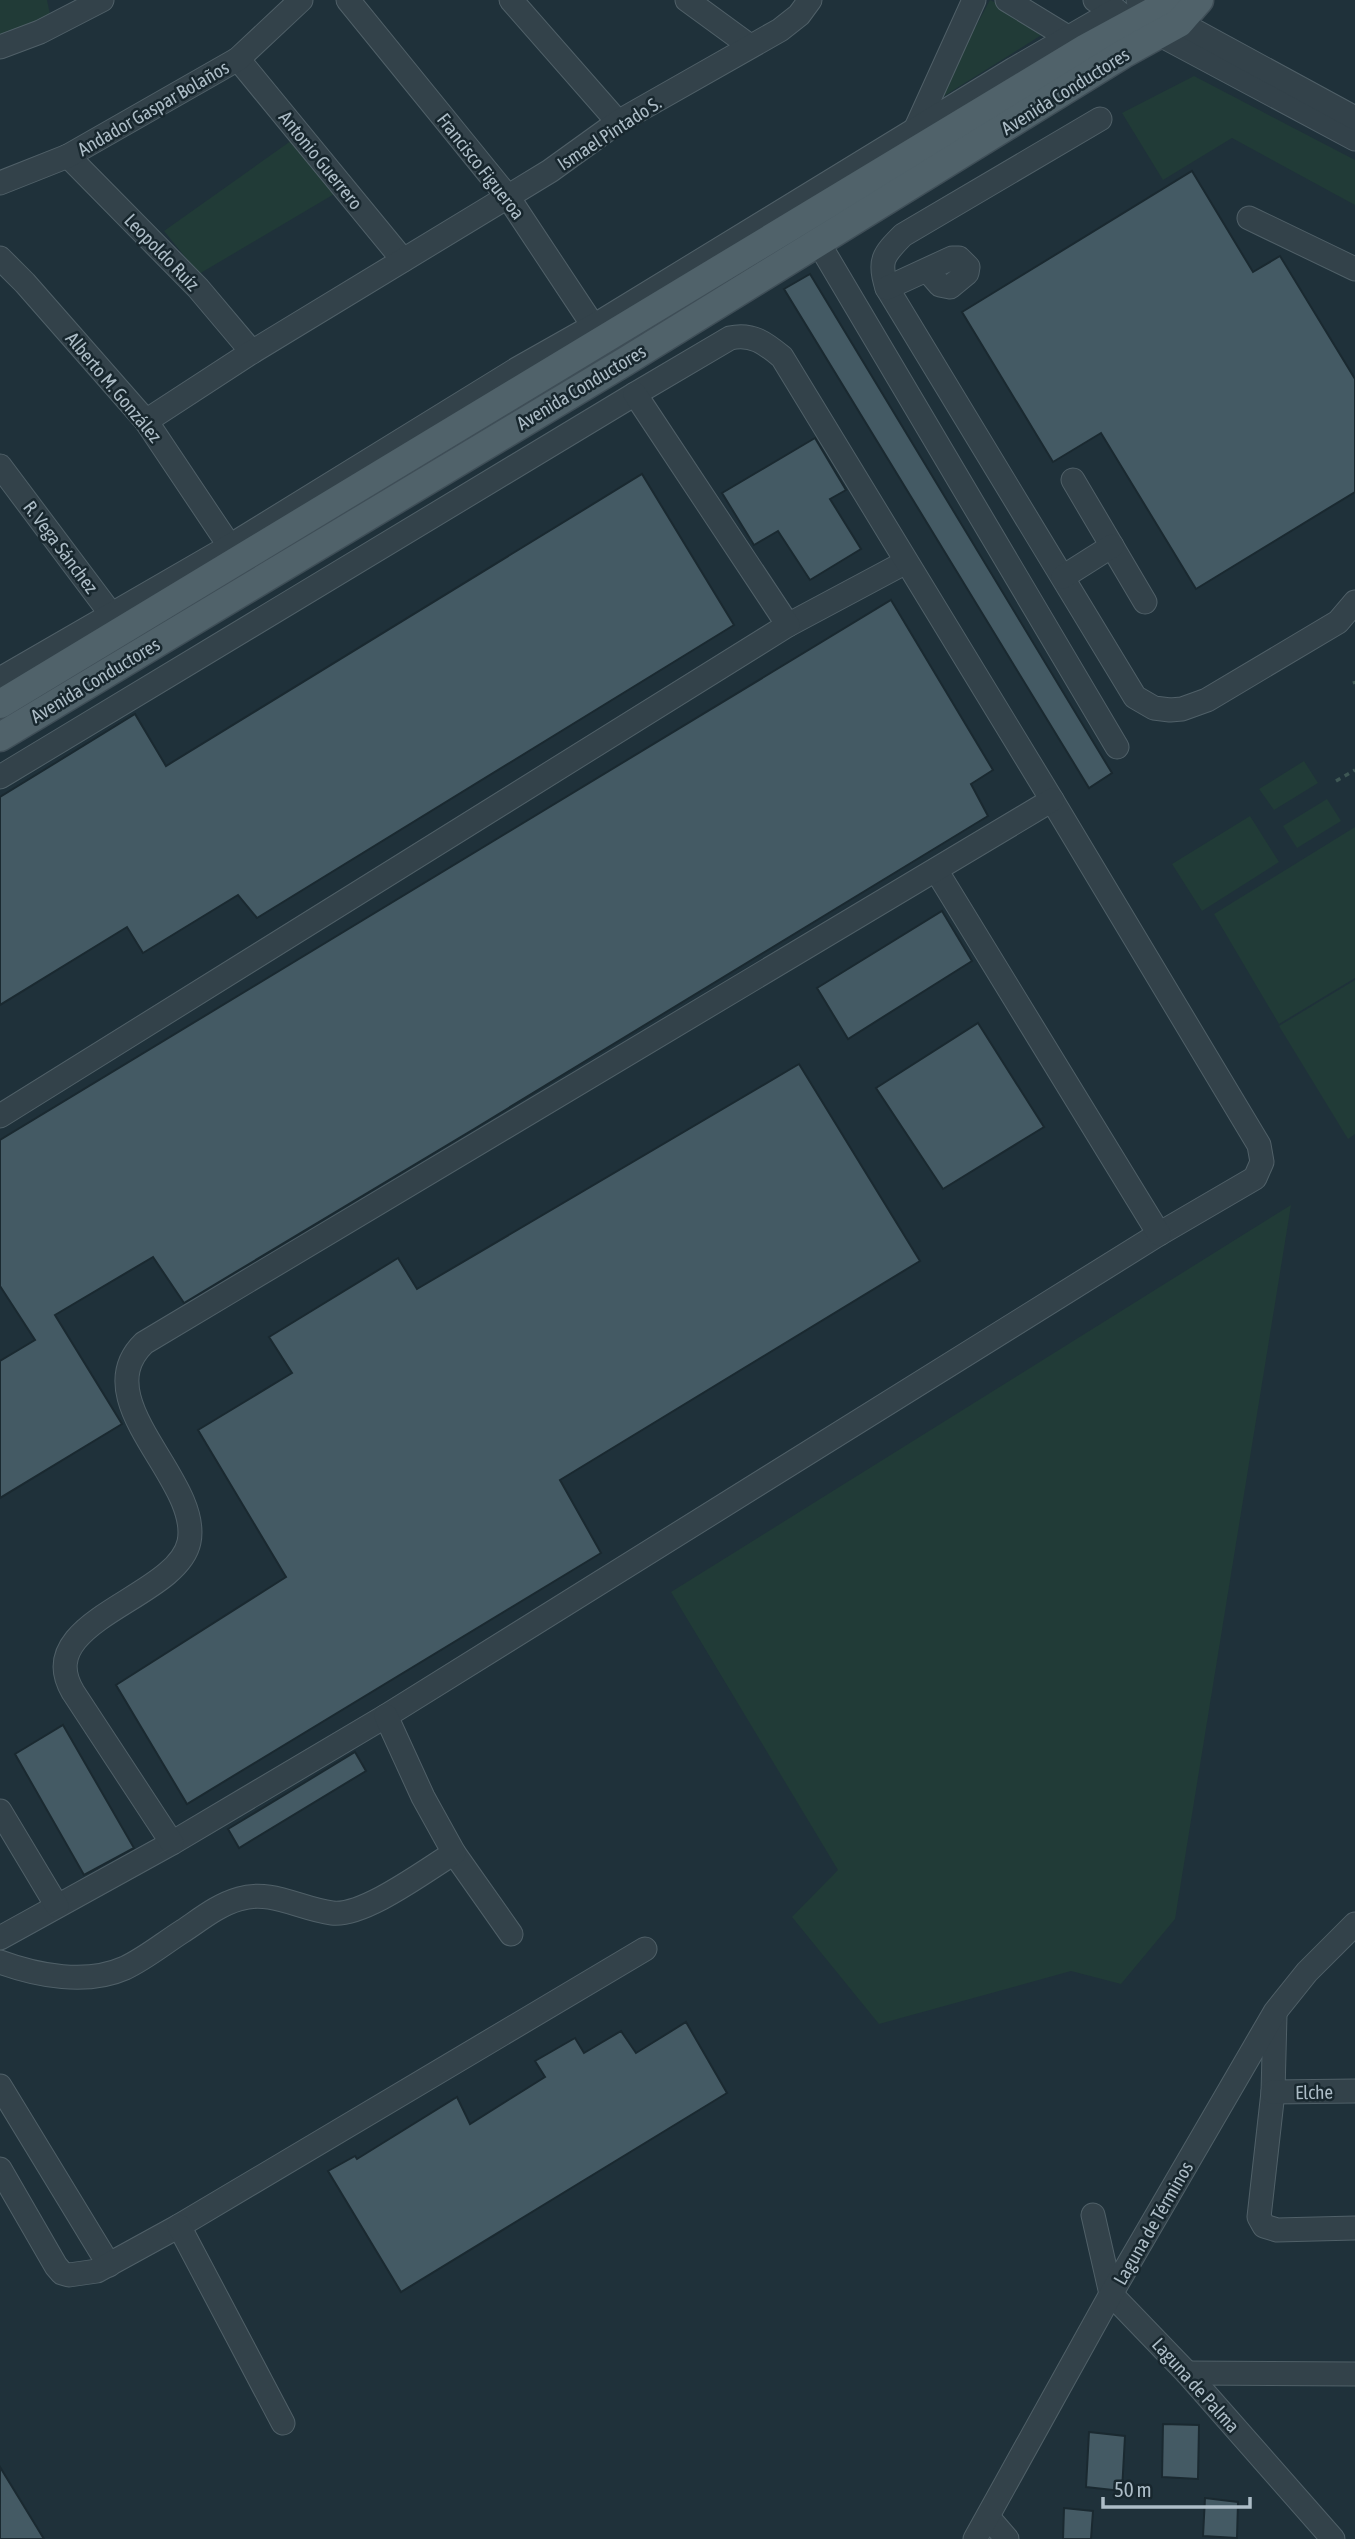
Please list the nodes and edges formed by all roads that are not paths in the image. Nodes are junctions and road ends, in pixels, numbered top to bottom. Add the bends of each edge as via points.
1 (102, 0) edge
2 (301, 0) edge
3 (348, 0) edge
4 (687, 0) edge
5 (810, 0) edge
6 (974, 0) edge
7 (1007, 0) edge
8 (1199, 0) edge
9 (513, 2) edge
10 (1147, 12) edge
11 (1078, 43) junction
12 (750, 46) junction
13 (0, 47) edge
14 (238, 60) junction
15 (1355, 118) edge
16 (1100, 119) dead end
17 (618, 122) junction
18 (915, 130) junction
19 (1355, 139) edge
20 (68, 156) junction
21 (0, 183) edge
22 (508, 197) junction
23 (1249, 218) dead end
24 (818, 242) junction
25 (0, 258) edge
26 (403, 260) junction
27 (1355, 269) edge
28 (927, 270) dead end
29 (887, 288) junction
30 (598, 333) junction
31 (252, 352) junction
32 (635, 394) junction
33 (146, 421) junction
34 (0, 466) edge
35 (1073, 481) dead end
36 (1112, 546) junction
37 (234, 553) junction
38 (906, 562) junction
39 (1063, 577) junction
40 (1145, 601) dead end
41 (1355, 602) edge
42 (117, 622) junction
43 (788, 625) junction
44 (3, 688) edge
45 (0, 737) edge
46 (1117, 747) dead end
47 (0, 777) edge
48 (1052, 800) junction
49 (936, 870) junction
50 (0, 1116) edge
51 (1159, 1234) junction
52 (386, 1716) junction
53 (0, 1811) edge
54 (172, 1843) junction
55 (454, 1853) junction
56 (57, 1906) junction
57 (511, 1934) dead end
58 (1351, 1936) edge
59 (0, 1938) edge
60 (645, 1949) dead end
61 (0, 1962) edge
62 (1275, 2012) junction
63 (0, 2086) edge
64 (1355, 2091) edge
65 (1273, 2092) junction
66 (0, 2169) edge
67 (1093, 2215) dead end
68 (179, 2226) junction
69 (1355, 2228) edge
70 (109, 2265) junction
71 (1111, 2294) junction
72 (1187, 2373) junction
73 (1355, 2374) edge
74 (283, 2423) dead end
75 (988, 2517) junction
76 (975, 2539) edge
77 (1007, 2539) edge
78 (1333, 2539) edge

1 - 13 street
2 - 14 street, Andador Gaspar Bolaños
3 - 22 street, Francisco Figueroa
4 - 12 street
5 - 12 street, Ismael Pintado S. via 780,30
6 - 18 street
7 - 11 street
8 - 10 main road
9 - 17 street
10 - 11 main road, Avenida Conductores
10 - 15 street
10 - 19 street
10 - 24 main road, Avenida Conductores via 1123,54
11 - 18 street via 1014,69
11 - 30 main road, Avenida Conductores
12 - 17 street, Ismael Pintado S.
14 - 20 street, Andador Gaspar Bolaños
14 - 26 street, Antonio Guerrero
16 - 29 street via 902,235 883,259
17 - 22 street, Ismael Pintado S.
18 - 30 street
20 - 21 street, Andador Gaspar Bolaños
20 - 31 street, Leopoldo Ruíz via 182,271
22 - 26 street, Ismael Pintado S.
22 - 30 street, Francisco Figueroa
23 - 27 street
24 - 45 main road, Avenida Conductores
24 - 46 street
25 - 33 street, Alberto M. González
26 - 31 street, Ismael Pintado S.
28 - 29 street
29 - 39 street
30 - 37 main road, Avenida Conductores
31 - 33 street
32 - 38 street via 730,338 744,335 766,344 782,357
32 - 43 street
32 - 47 street
33 - 37 street, Alberto M. González
34 - 42 street, R. Vega Sánchez
35 - 36 street
36 - 39 street
36 - 40 street
37 - 42 main road, Avenida Conductores
38 - 43 street
38 - 48 street
39 - 41 street via 1135,697 1154,708 1170,710 1207,700 1338,622
42 - 44 main road, Avenida Conductores
43 - 50 street
48 - 49 street
48 - 51 street via 1262,1154 1255,1178
49 - 51 street
49 - 54 street via 135,1351 127,1391 185,1508 191,1532 188,1547 167,1573 83,1631 72,1644 65,1671 73,1692
51 - 52 street
52 - 54 street
52 - 55 street
53 - 56 street
54 - 56 street
55 - 57 street
55 - 61 street via 354,1912 331,1913 254,1895 238,1899 139,1960 109,1973 75,1978
56 - 59 street
58 - 62 street, Laguna de Términos via 1298,1982
60 - 68 street
62 - 65 street
62 - 71 street, Laguna de Términos
63 - 70 street
64 - 65 street, Elche
65 - 69 street via 1258,2208 1261,2223 1269,2228
66 - 70 street via 62,2273 87,2273
67 - 71 street
68 - 70 street
68 - 74 street
71 - 72 street, Laguna de Palma
71 - 75 street, Laguna de Términos
72 - 73 street
72 - 78 street, Laguna de Palma
75 - 76 street, Laguna de Términos
75 - 77 street

